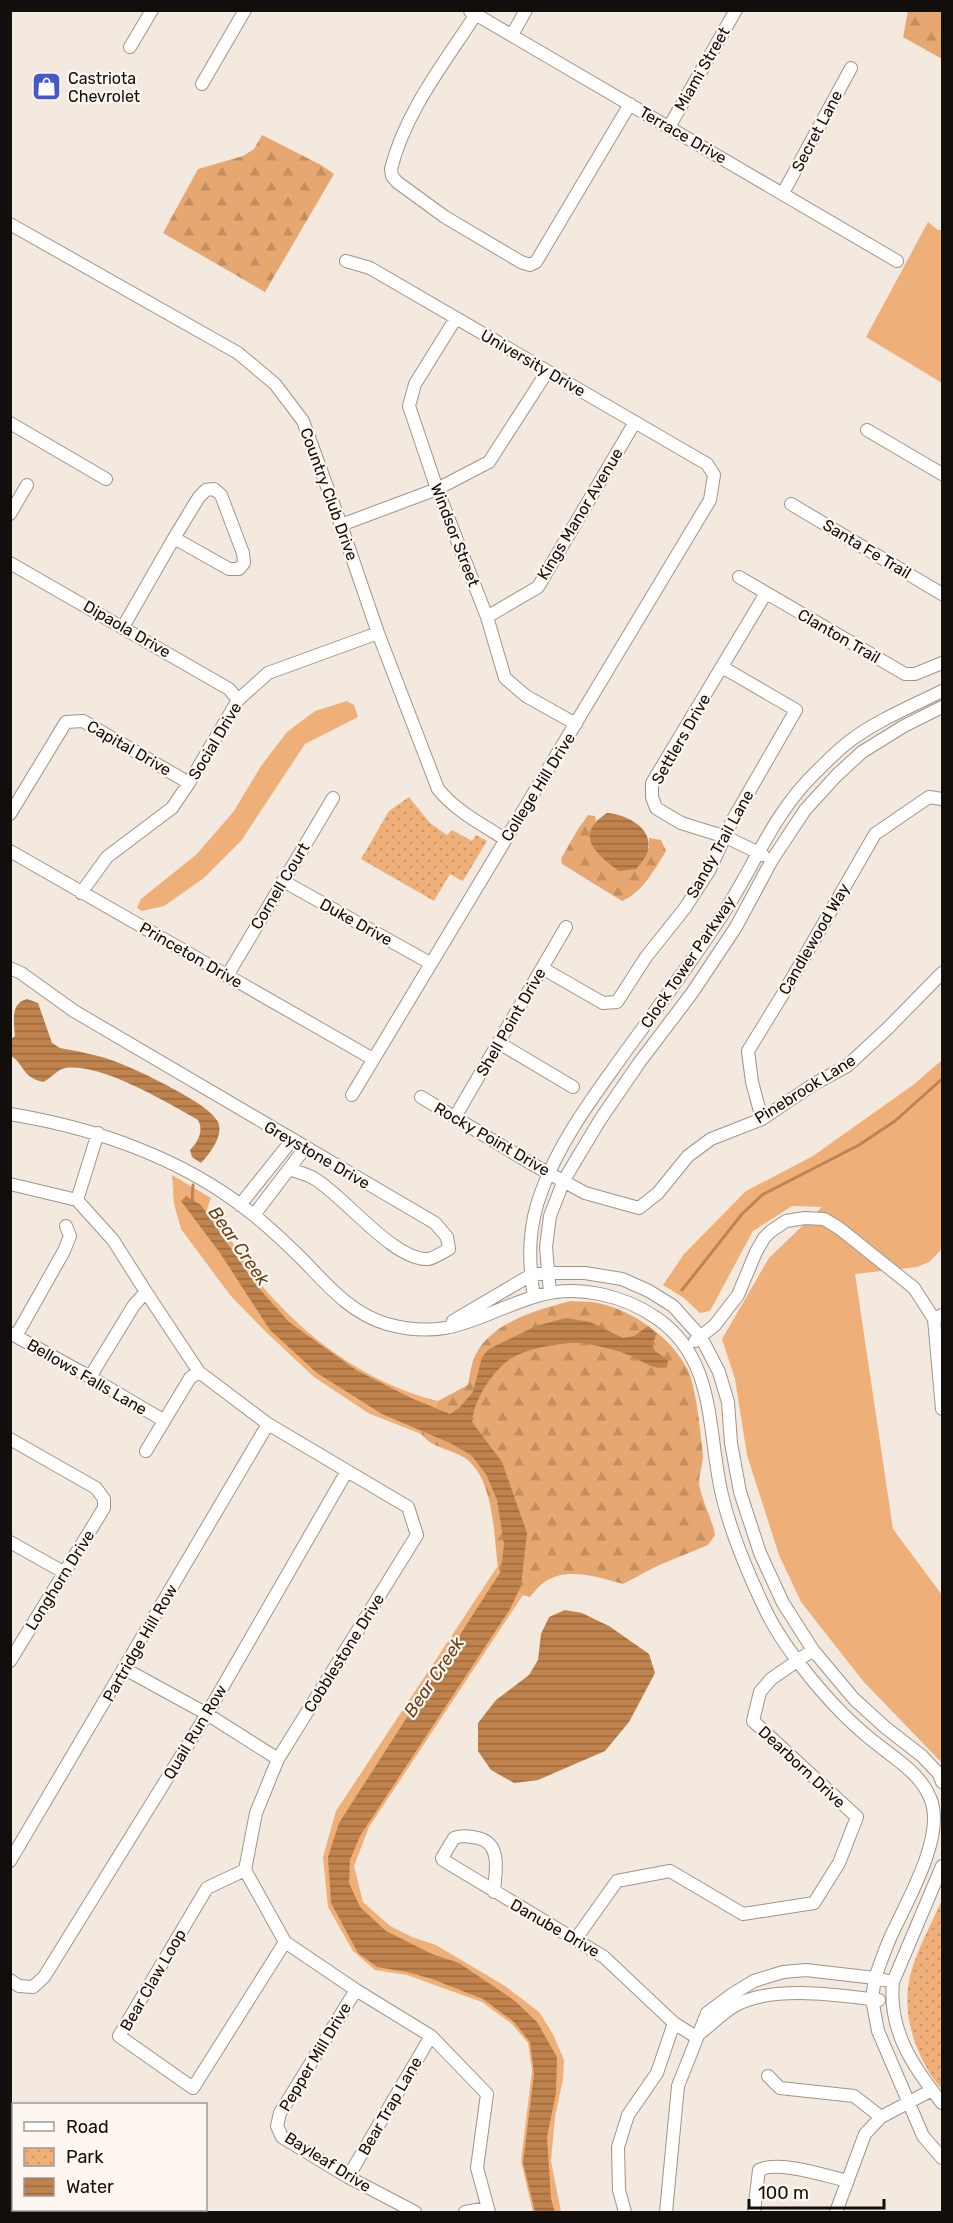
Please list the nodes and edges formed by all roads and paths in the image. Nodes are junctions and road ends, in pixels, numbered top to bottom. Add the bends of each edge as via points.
1 (152, 10) edge
2 (245, 10) edge
3 (526, 10) edge
4 (736, 10) edge
5 (472, 12) edge
6 (512, 35) junction
7 (130, 47) dead end
8 (851, 68) dead end
9 (202, 84) dead end
10 (630, 104) junction
11 (669, 127) junction
12 (783, 194) junction
13 (10, 224) edge
14 (346, 261) dead end
15 (897, 261) dead end
16 (456, 318) junction
17 (547, 372) junction
18 (635, 422) junction
19 (10, 423) edge
20 (867, 430) dead end
21 (942, 474) edge
22 (714, 475) joint
23 (106, 479) dead end
24 (27, 485) dead end
25 (437, 489) junction
26 (791, 504) dead end
27 (10, 514) edge
28 (341, 525) junction
29 (174, 538) junction
30 (10, 563) edge
31 (739, 577) dead end
32 (766, 593) junction
33 (942, 594) edge
34 (487, 617) junction
35 (123, 627) junction
36 (378, 633) junction
37 (942, 663) edge
38 (722, 668) junction
39 (942, 691) edge
40 (238, 700) junction
41 (942, 707) edge
42 (576, 724) junction
43 (189, 783) junction
44 (333, 798) dead end
45 (942, 799) edge
46 (10, 814) edge
47 (726, 837) junction
48 (505, 839) junction
49 (10, 851) edge
50 (757, 853) junction
51 (772, 860) junction
52 (283, 881) junction
53 (81, 893) junction
54 (566, 927) dead end
55 (430, 963) junction
56 (10, 968) edge
57 (542, 968) junction
58 (942, 973) edge
59 (227, 976) junction
60 (500, 1043) junction
61 (373, 1059) junction
62 (573, 1087) dead end
63 (352, 1095) dead end
64 (421, 1097) dead end
65 (10, 1114) edge
66 (455, 1117) junction
67 (762, 1119) junction
68 (98, 1133) junction
69 (292, 1140) junction
70 (305, 1148) junction
71 (289, 1169) junction
72 (549, 1173) junction
73 (564, 1180) junction
74 (10, 1184) edge
75 (77, 1200) junction
76 (240, 1205) junction
77 (254, 1215) junction
78 (66, 1227) dead end
79 (547, 1273) junction
80 (531, 1275) junction
81 (146, 1292) junction
82 (550, 1293) junction
83 (534, 1297) junction
84 (938, 1317) edge
85 (436, 1330) junction
86 (13, 1335) edge
87 (701, 1337) junction
88 (687, 1347) junction
89 (199, 1372) junction
90 (90, 1377) junction
91 (942, 1409) edge
92 (163, 1420) junction
93 (268, 1424) junction
94 (10, 1439) edge
95 (146, 1451) dead end
96 (347, 1471) junction
97 (10, 1542) edge
98 (760, 1553) junction
99 (742, 1560) junction
100 (65, 1573) junction
101 (813, 1650) junction
102 (13, 1652) edge
103 (798, 1661) junction
104 (125, 1669) junction
105 (207, 1714) junction
106 (278, 1759) junction
107 (942, 1782) edge
108 (10, 1861) edge
109 (942, 1866) edge
110 (245, 1870) junction
111 (494, 1892) junction
112 (575, 1940) junction
113 (285, 1942) junction
114 (875, 1978) junction
115 (10, 1980) edge
116 (893, 1982) junction
117 (356, 1990) junction
118 (872, 1999) junction
119 (891, 2001) junction
120 (674, 2023) junction
121 (431, 2036) junction
122 (696, 2037) junction
123 (768, 2076) dead end
124 (932, 2090) junction
125 (942, 2103) edge
126 (908, 2105) junction
127 (882, 2117) junction
128 (277, 2126) joint
129 (942, 2158) edge
130 (348, 2177) junction
131 (848, 2181) junction
132 (488, 2210) edge
133 (415, 2212) edge
134 (465, 2212) edge
135 (625, 2212) edge
136 (666, 2212) edge
137 (754, 2212) edge
138 (836, 2212) edge

1 - 7 street
2 - 9 street
3 - 6 street
4 - 11 street, Miami Street
5 - 6 street, Terrace Drive
5 - 10 street via 408,124 391,168 397,182 477,237 521,262 536,262
6 - 10 street, Terrace Drive
8 - 12 street, Secret Lane
10 - 11 street, Terrace Drive
11 - 12 street, Terrace Drive
12 - 15 street, Terrace Drive
13 - 28 street, Country Club Drive via 238,352 275,384 303,421
14 - 16 street, University Drive via 370,268
16 - 17 street, University Drive
16 - 25 street, Windsor Street via 415,384 409,406
17 - 18 street, University Drive
17 - 25 street via 489,462
18 - 22 street, University Drive via 707,464
18 - 34 street, Kings Manor Avenue via 538,587
19 - 23 street
20 - 21 street
22 - 42 street, College Hill Drive via 710,500
24 - 27 street
25 - 28 street
25 - 34 street, Windsor Street
26 - 33 street, Santa Fe Trail
28 - 36 street, Country Club Drive
29 - 29 street via 229,569 239,569 243,563 243,553 221,495 214,489 199,496
29 - 35 street
30 - 35 street, Dipaola Drive via 61,585
31 - 32 street, Clanton Trail
32 - 37 street, Clanton Trail via 905,674
32 - 38 street, Settlers Drive
34 - 42 street, Windsor Street via 505,678 526,696
35 - 40 street, Dipaola Drive via 229,689
36 - 40 street, Social Drive via 268,673
36 - 48 street, Country Club Drive via 438,789 462,812
38 - 47 street, Sandy Trail Lane via 796,711
38 - 47 street, Settlers Drive via 652,783 652,797 656,808 681,823
39 - 50 street, Clock Tower Parkway via 851,740 797,792
40 - 43 street, Social Drive
41 - 51 street, Clock Tower Parkway via 862,752 805,810
42 - 48 street, College Hill Drive
43 - 46 street, Capital Drive via 83,721 66,722
43 - 53 street, Social Drive via 172,808 107,857
44 - 52 street, Cornell Court
45 - 67 street, Candlewood Way via 929,797 875,834 748,1051
47 - 50 street, Settlers Drive
47 - 57 street, Sandy Trail Lane via 685,908 616,1002 603,1004
48 - 55 street, College Hill Drive
49 - 53 street, Princeton Drive
50 - 51 street, Settlers Drive
50 - 72 street, Clock Tower Parkway via 724,912 580,1116
51 - 73 street, Clock Tower Parkway via 730,936 607,1110
52 - 55 street, Duke Drive
52 - 59 street, Cornell Court
53 - 59 street, Princeton Drive
54 - 57 street, Shell Point Drive
55 - 61 street, College Hill Drive
56 - 69 street, Greystone Drive via 74,1011
57 - 60 street, Shell Point Drive
58 - 67 street, Pinebrook Lane via 847,1066
59 - 61 street, Princeton Drive
60 - 62 street
60 - 66 street, Shell Point Drive
61 - 63 street, College Hill Drive
64 - 66 street, Rocky Point Drive
65 - 68 street
66 - 72 street, Rocky Point Drive
67 - 73 street, Pinebrook Lane via 711,1139 688,1156 658,1193 639,1208 585,1193
68 - 75 street
68 - 76 street via 177,1166
69 - 70 street, Greystone Drive
69 - 76 street
70 - 71 street
70 - 71 street, Greystone Drive via 435,1222 447,1237 449,1249 430,1259 414,1257 375,1230 317,1180
71 - 77 street
72 - 73 street, Rocky Point Drive
72 - 80 street, Clock Tower Parkway via 534,1211
73 - 79 street, Clock Tower Parkway via 550,1215
74 - 75 street
75 - 81 street, Cobblestone Drive via 113,1240
76 - 77 street
77 - 85 street via 345,1302 378,1321 410,1330
78 - 86 street via 70,1236 64,1251
79 - 80 street
79 - 82 street, Clock Tower Parkway
79 - 87 street via 585,1273 622,1279 673,1306
80 - 83 street, Clock Tower Parkway
80 - 85 street
81 - 89 street, Cobblestone Drive
81 - 90 street
82 - 83 street
82 - 88 street via 616,1297 661,1321
83 - 85 street via 478,1320
84 - 87 street via 914,1288 839,1228 824,1219 805,1218 779,1225 765,1238 738,1295
84 - 91 street
86 - 90 street, Bellows Falls Lane
87 - 88 street
87 - 98 street via 725,1392 740,1492
88 - 99 street via 702,1378 722,1497
89 - 92 street via 190,1378
89 - 93 street, Cobblestone Drive
90 - 92 street, Bellows Falls Lane
92 - 95 street
93 - 96 street, Cobblestone Drive
93 - 104 street, Partridge Hill Row
94 - 100 street, Longhorn Drive via 96,1488 104,1499 104,1508
96 - 105 street, Quail Run Row
96 - 106 street, Cobblestone Drive via 408,1507 417,1535
97 - 100 street
98 - 99 street
98 - 101 street via 783,1603
99 - 103 street via 766,1612
100 - 102 street, Longhorn Drive
101 - 103 street, Dearborn Drive
101 - 107 street via 854,1699 922,1756
103 - 112 street, Dearborn Drive via 771,1679 760,1692 753,1721 857,1817 839,1863 813,1903 743,1914 670,1871 617,1881
103 - 114 street via 841,1712 910,1769 932,1802 935,1822 931,1846
104 - 105 street
104 - 108 street, Partridge Hill Row
105 - 106 street
105 - 115 street, Quail Run Row via 44,1977 33,1988
106 - 110 street, Cobblestone Drive via 256,1813
109 - 116 street
110 - 113 street
110 - 113 street, Bear Claw Loop via 207,1888 119,2037 193,2088
111 - 111 street, Danube Drive via 443,1860 454,1838 482,1839 490,1844 496,1862
111 - 112 street, Danube Drive
112 - 120 street, Danube Drive via 604,1957
113 - 117 street
114 - 116 street
114 - 118 street
114 - 122 street via 806,1970 754,1981 707,2013
116 - 119 street
117 - 121 street
117 - 128 street, Pepper Mill Drive via 280,2113
118 - 119 street
118 - 122 street via 765,1994 735,2005
118 - 126 street via 878,2031
119 - 124 street via 904,2046
120 - 122 street, Danube Drive
120 - 135 street via 657,2073 628,2115 618,2147 619,2190
121 - 130 street, Bear Trap Lane
121 - 132 street via 487,2094 477,2168
122 - 136 street via 678,2086
123 - 127 street via 780,2088 854,2097
124 - 125 street
124 - 126 street
126 - 127 street
126 - 129 street via 922,2136
127 - 131 street via 865,2134
128 - 130 street, Bayleaf Drive via 282,2137
130 - 133 street, Bayleaf Drive
131 - 137 street via 804,2170 766,2167 759,2170
131 - 138 street
132 - 134 street

